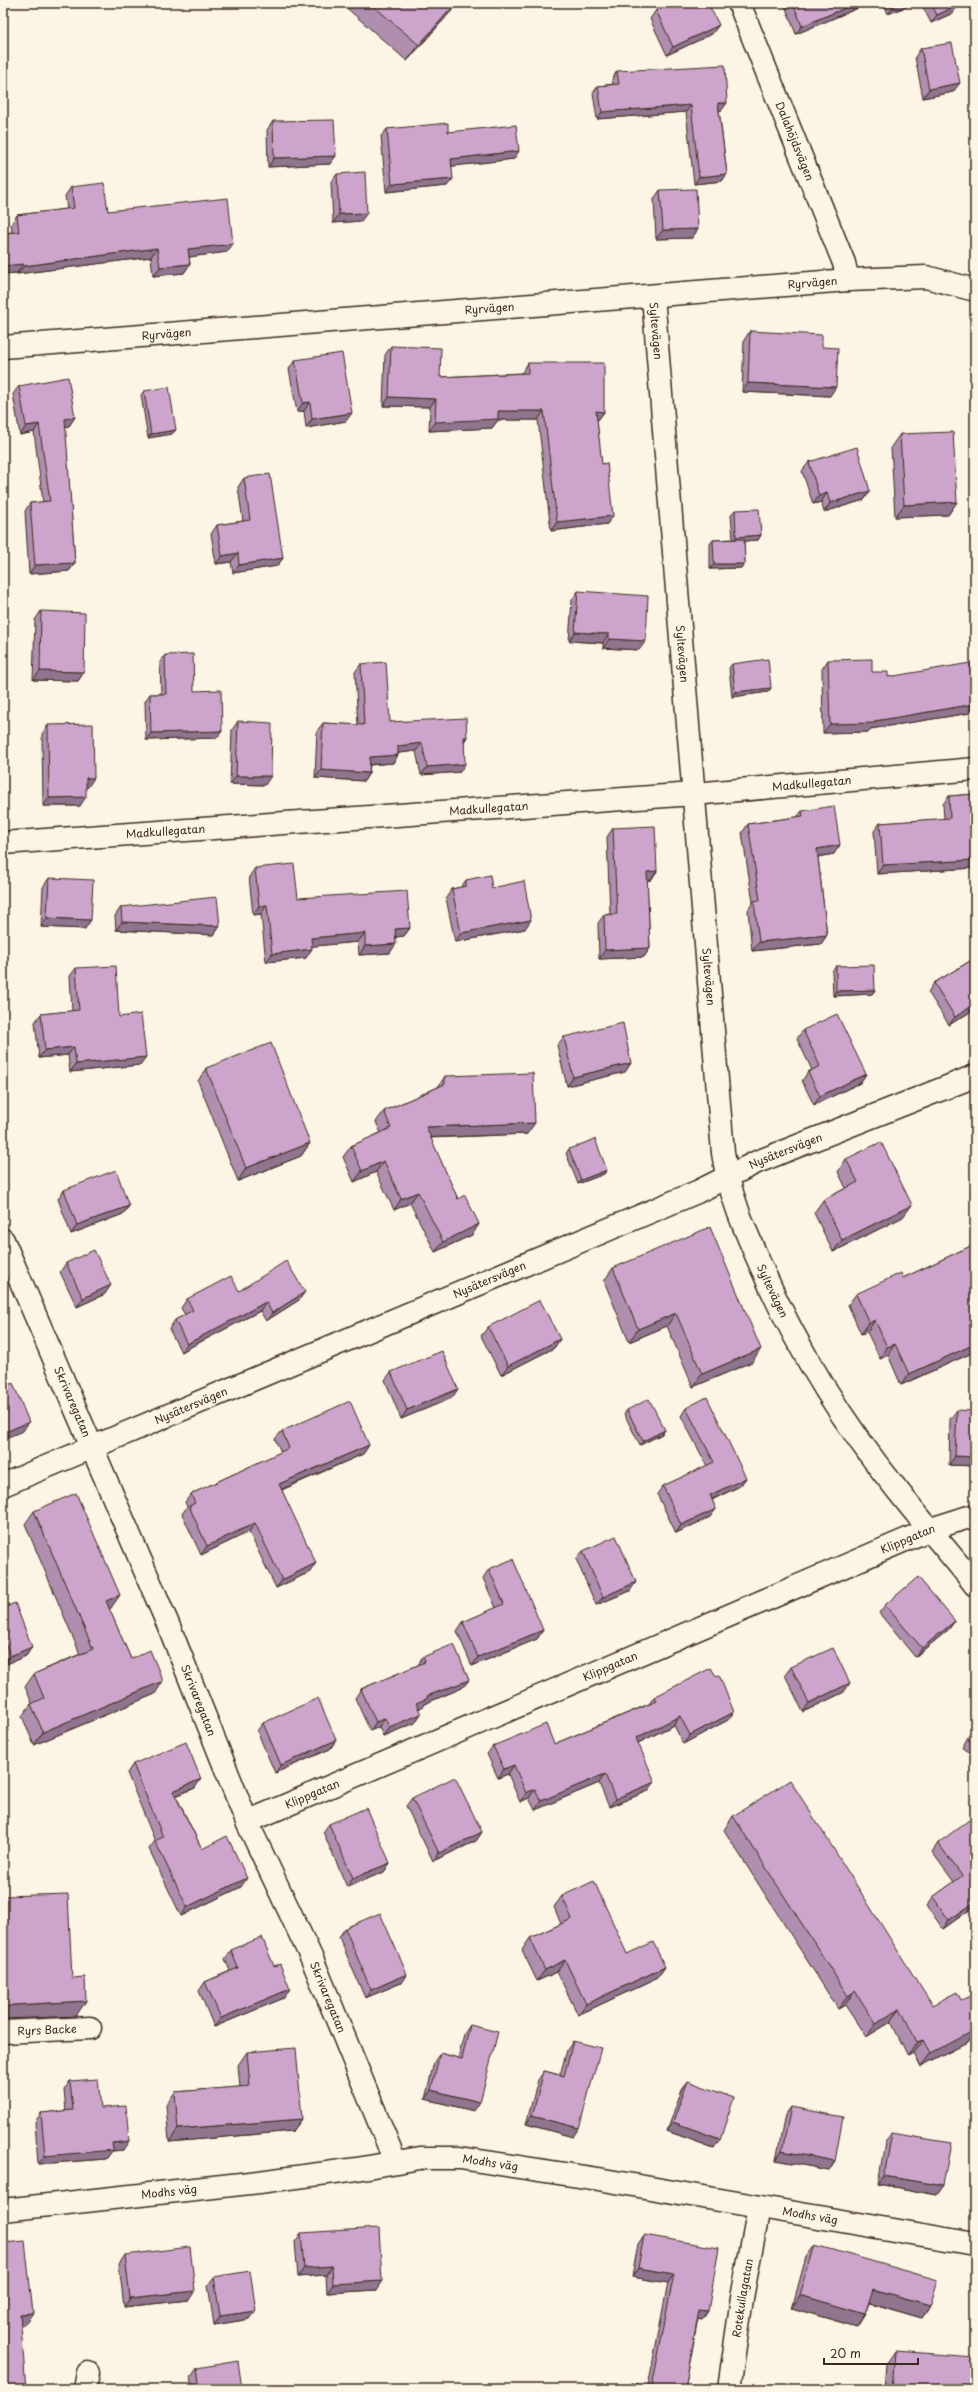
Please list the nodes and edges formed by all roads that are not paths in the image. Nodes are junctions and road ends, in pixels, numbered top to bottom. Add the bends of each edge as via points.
1 (739, 3) edge
2 (848, 280) junction
3 (975, 290) edge
4 (653, 296) junction
5 (3, 347) edge
6 (975, 769) edge
7 (694, 794) junction
8 (3, 843) edge
9 (975, 1076) edge
10 (726, 1176) junction
11 (3, 1240) edge
12 (91, 1448) junction
13 (3, 1485) edge
14 (975, 1516) edge
15 (931, 1529) junction
16 (975, 1585) edge
17 (247, 1822) junction
18 (90, 2028) dead end
19 (3, 2032) edge
20 (395, 2161) junction
21 (759, 2207) junction
22 (3, 2210) edge
23 (975, 2244) edge
24 (729, 2389) edge

1 - 2 street, Dalahöjdsvägen via 844,263
2 - 3 street, Ryrvägen via 926,277
2 - 4 street, Ryrvägen
4 - 5 street, Ryrvägen
4 - 7 street, Syltevägen
6 - 7 street, Madkullegatan
7 - 8 street, Madkullegatan
7 - 10 street, Syltevägen via 722,1153
9 - 10 street, Nysätersvägen
10 - 12 street, Nysätersvägen via 697,1192
10 - 15 street, Syltevägen via 735,1206 772,1293 814,1372 865,1447
11 - 12 street, Skrivaregatan
12 - 13 street, Nysätersvägen
12 - 17 street, Skrivaregatan via 170,1629
14 - 15 street, Klippgatan
15 - 16 street, Syltevägen
15 - 17 street, Klippgatan
17 - 20 street, Skrivaregatan via 313,1960
18 - 19 street, Ryrs Backe
20 - 21 street, Modhs väg via 460,2158
20 - 22 street, Modhs väg via 357,2169 259,2182
21 - 23 street, Modhs väg
21 - 24 street, Rotekullagatan

